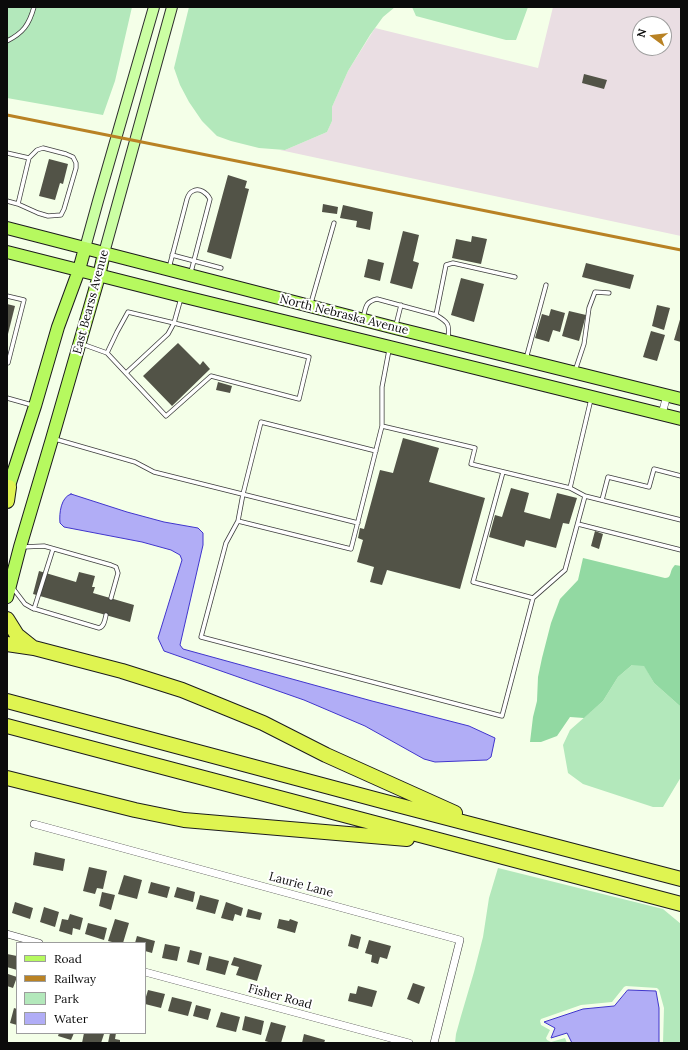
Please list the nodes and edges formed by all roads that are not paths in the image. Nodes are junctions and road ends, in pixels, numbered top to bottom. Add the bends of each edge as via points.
1 (34, 7) edge
2 (154, 7) edge
3 (172, 7) edge
4 (7, 41) edge
5 (7, 153) edge
6 (29, 158) junction
7 (7, 201) edge
8 (18, 204) junction
9 (334, 223) dead end
10 (7, 228) edge
11 (85, 248) junction
12 (7, 252) edge
13 (104, 253) junction
14 (172, 255) junction
15 (194, 261) junction
16 (221, 268) dead end
17 (79, 270) junction
18 (168, 270) junction
19 (190, 275) junction
20 (99, 276) junction
21 (515, 277) dead end
22 (546, 285) dead end
23 (609, 293) dead end
24 (7, 296) edge
25 (181, 296) junction
26 (401, 305) junction
27 (310, 306) junction
28 (436, 315) junction
29 (362, 320) junction
30 (174, 323) junction
31 (395, 328) junction
32 (448, 341) junction
33 (79, 344) junction
34 (390, 347) junction
35 (107, 352) junction
36 (525, 360) junction
37 (7, 363) edge
38 (574, 372) junction
39 (126, 373) junction
40 (667, 395) junction
41 (592, 397) junction
42 (7, 398) edge
43 (681, 399) edge
44 (35, 406) junction
45 (662, 414) junction
46 (681, 419) edge
47 (382, 426) junction
48 (52, 439) junction
49 (376, 451) junction
50 (503, 472) junction
51 (681, 476) edge
52 (570, 488) junction
53 (8, 490) edge
54 (242, 494) junction
55 (585, 496) junction
56 (602, 500) junction
57 (7, 501) edge
58 (681, 520) edge
59 (238, 521) junction
60 (358, 523) junction
61 (578, 524) junction
62 (20, 547) junction
63 (53, 549) junction
64 (681, 550) edge
65 (10, 584) junction
66 (7, 597) edge
67 (110, 598) dead end
68 (533, 598) junction
69 (34, 609) junction
70 (106, 615) dead end
71 (7, 619) edge
72 (7, 644) edge
73 (34, 648) junction
74 (7, 701) edge
75 (7, 726) edge
76 (7, 778) edge
77 (34, 824) dead end
78 (490, 829) junction
79 (448, 843) junction
80 (681, 879) edge
81 (681, 904) edge
82 (7, 934) edge
83 (35, 942) edge
84 (146, 972) edge
85 (409, 1043) edge
86 (434, 1043) edge

1 - 4 lane via 25,28 18,36
2 - 11 main road, East Bearss Avenue
3 - 13 main road, East Bearss Avenue
5 - 6 lane
6 - 8 lane
6 - 8 lane via 42,148 73,157 76,168 61,214 48,216
7 - 8 lane
9 - 27 lane
10 - 11 main road, North Nebraska Avenue
11 - 13 main road, North Nebraska Avenue
11 - 17 main road, East Bearss Avenue
12 - 17 main road, North Nebraska Avenue
13 - 18 main road, North Nebraska Avenue
13 - 20 main road, East Bearss Avenue
14 - 15 lane
14 - 15 lane via 187,199 190,193 197,189 210,199
14 - 18 lane
15 - 16 lane
15 - 19 lane
17 - 20 main road, North Nebraska Avenue
17 - 44 main road, East Bearss Avenue via 58,327
18 - 19 main road, North Nebraska Avenue
19 - 27 main road, North Nebraska Avenue
20 - 25 main road, North Nebraska Avenue
20 - 33 main road, East Bearss Avenue
21 - 28 lane via 453,263 446,265
22 - 36 lane
23 - 38 lane via 595,292 589,308 584,344
24 - 37 lane via 24,300
25 - 30 lane
25 - 34 main road, North Nebraska Avenue
26 - 28 lane
26 - 29 lane via 371,300 367,304
26 - 31 lane
27 - 29 main road, North Nebraska Avenue
28 - 32 lane via 446,321 449,329
29 - 31 main road, North Nebraska Avenue
30 - 35 lane via 128,312
30 - 39 lane via 168,334
30 - 39 lane via 309,357 299,399 211,376 166,416
31 - 32 main road, North Nebraska Avenue
31 - 34 main road
32 - 36 main road, North Nebraska Avenue
33 - 35 lane
33 - 48 main road, East Bearss Avenue
34 - 41 main road, North Nebraska Avenue
34 - 47 lane via 382,387
35 - 39 lane
36 - 38 main road, North Nebraska Avenue
38 - 40 main road, North Nebraska Avenue
40 - 43 main road, North Nebraska Avenue
40 - 45 street
41 - 45 main road, North Nebraska Avenue
41 - 52 lane
42 - 44 lane
44 - 53 main road, East Bearss Avenue
45 - 46 main road, North Nebraska Avenue
47 - 49 lane
47 - 50 lane via 475,448 472,464
48 - 54 lane via 135,462 154,472
48 - 62 main road, East Bearss Avenue
49 - 54 lane via 261,422
49 - 60 lane
50 - 52 lane
50 - 68 lane via 473,582
51 - 56 lane via 654,469 649,488 608,477
52 - 55 lane
53 - 57 highway
54 - 59 lane
54 - 60 lane
55 - 56 lane
55 - 61 lane
56 - 58 lane
59 - 60 lane via 351,549
59 - 68 lane via 226,543 201,637 502,716
61 - 64 lane
61 - 68 lane via 565,570
62 - 63 lane via 44,546
62 - 65 main road, East Bearss Avenue
63 - 67 lane via 116,567 118,572
63 - 69 lane
65 - 66 main road, East Bearss Avenue
65 - 69 lane via 25,604
69 - 70 lane via 99,628 103,626
71 - 73 highway via 17,635
72 - 73 highway
73 - 78 highway via 182,690 270,726 326,755
74 - 78 highway
75 - 79 highway
76 - 79 highway via 184,820
77 - 86 street, Laurie Lane via 460,940
78 - 80 highway
79 - 81 highway
82 - 83 street
84 - 85 street, Fisher Road

